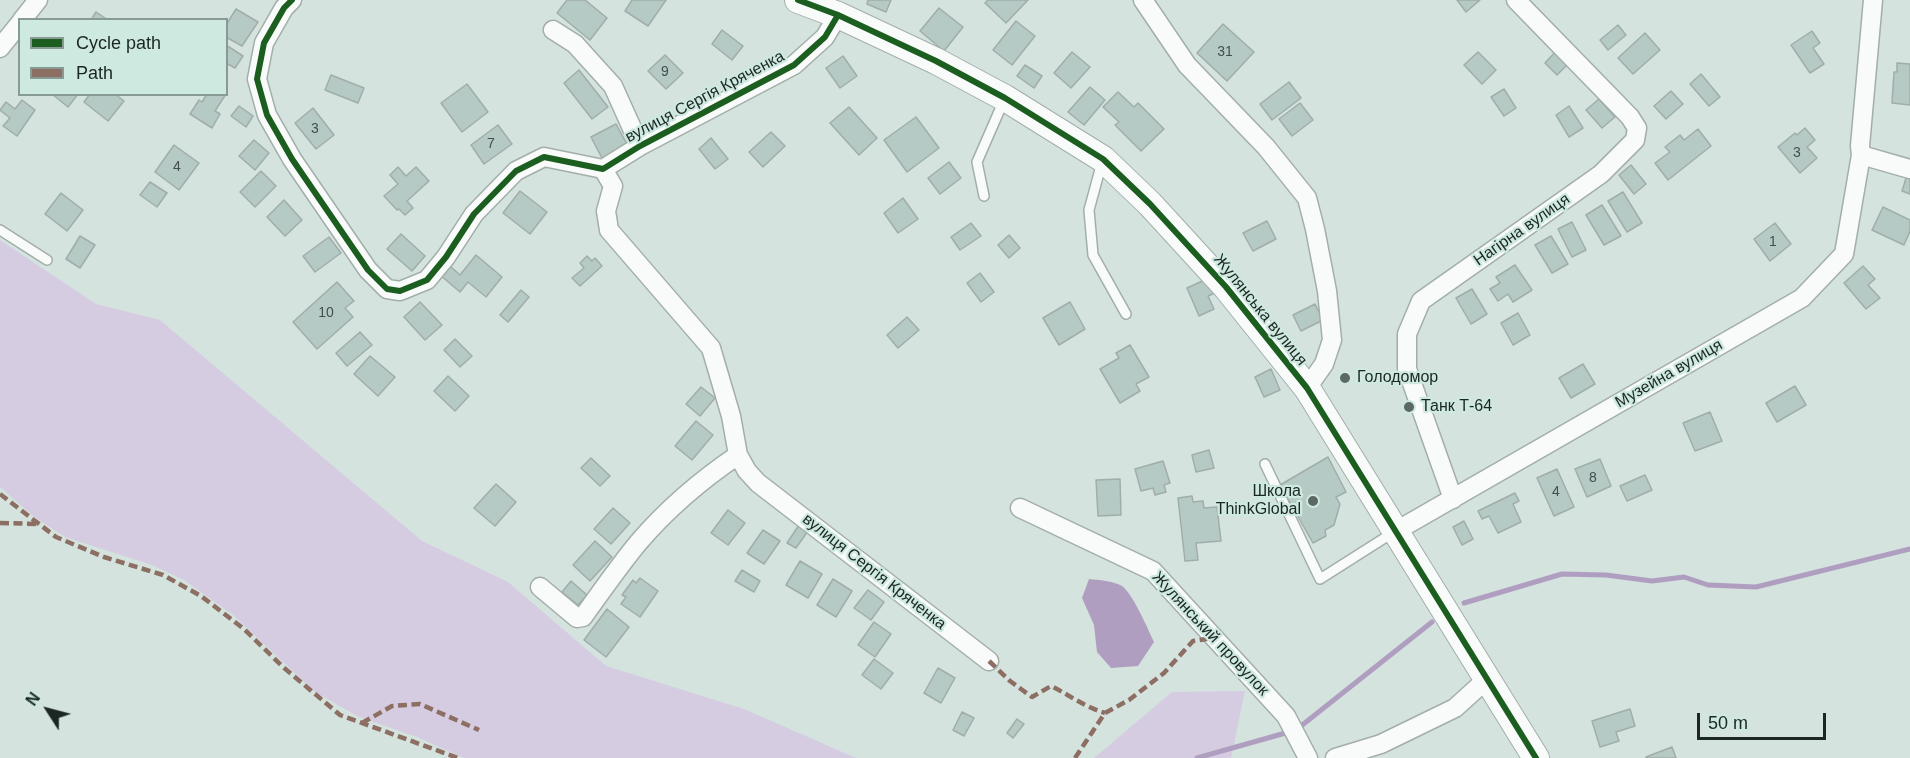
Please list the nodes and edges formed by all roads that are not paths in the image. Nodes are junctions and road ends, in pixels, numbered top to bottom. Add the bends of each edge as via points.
1 (38, 0) edge
2 (292, 0) edge
3 (798, 0) edge
4 (1143, 0) edge
5 (1516, 0) edge
6 (1873, 0) edge
7 (838, 15) junction
8 (24, 18) edge
9 (18, 26) edge
10 (553, 30) dead end
11 (0, 48) edge
12 (1005, 98) junction
13 (640, 146) junction
14 (1861, 155) junction
15 (1103, 159) junction
16 (603, 169) junction
17 (1910, 169) edge
18 (984, 196) dead end
19 (0, 230) edge
20 (47, 260) dead end
21 (1126, 314) dead end
22 (1306, 388) junction
23 (738, 455) junction
24 (1265, 464) dead end
25 (1453, 499) junction
26 (1020, 508) dead end
27 (1396, 531) junction
28 (540, 587) dead end
29 (989, 661) dead end
30 (1487, 679) junction
31 (1308, 758) edge
32 (1335, 758) edge
33 (1536, 758) edge

1 - 8 street
2 - 16 street via 264,43 257,79 267,115 292,159 368,270 387,289 400,291 427,280 474,214 516,171 544,157
3 - 7 street, Жулянська вулиця
4 - 22 street, Жулянська вулиця via 1187,65 1266,147 1307,198 1327,291 1332,340 1324,364
5 - 25 street, Нагірна вулиця via 1637,128 1635,140 1601,174 1421,301 1407,334 1407,369
6 - 14 street, Музейна вулиця
7 - 12 street, Жулянська вулиця via 936,60
7 - 13 street, вулиця Сергія Кряченка via 825,37 794,65
9 - 11 street
10 - 13 street, вулиця Сергія Кряченка via 575,44 613,86
12 - 15 street, Жулянська вулиця
12 - 18 lane via 977,162
13 - 16 street, вулиця Сергія Кряченка
14 - 17 street
14 - 25 street, Музейна вулиця via 1844,254 1802,298
15 - 21 lane via 1089,210 1093,255
15 - 22 street, Жулянська вулиця via 1226,287
16 - 23 street, вулиця Сергія Кряченка via 613,186 606,211 609,230 711,348
19 - 20 lane
22 - 27 street, Жулянська вулиця
23 - 28 street via 663,516 583,617 577,618
23 - 29 street, вулиця Сергія Кряченка via 758,483
24 - 27 lane via 1320,579
25 - 27 street, Музейна вулиця
26 - 31 street, Жулянський провулок via 1153,571 1286,716
27 - 30 street, Жулянська вулиця
30 - 32 street via 1455,708 1381,744
30 - 33 street, Жулянська вулиця

